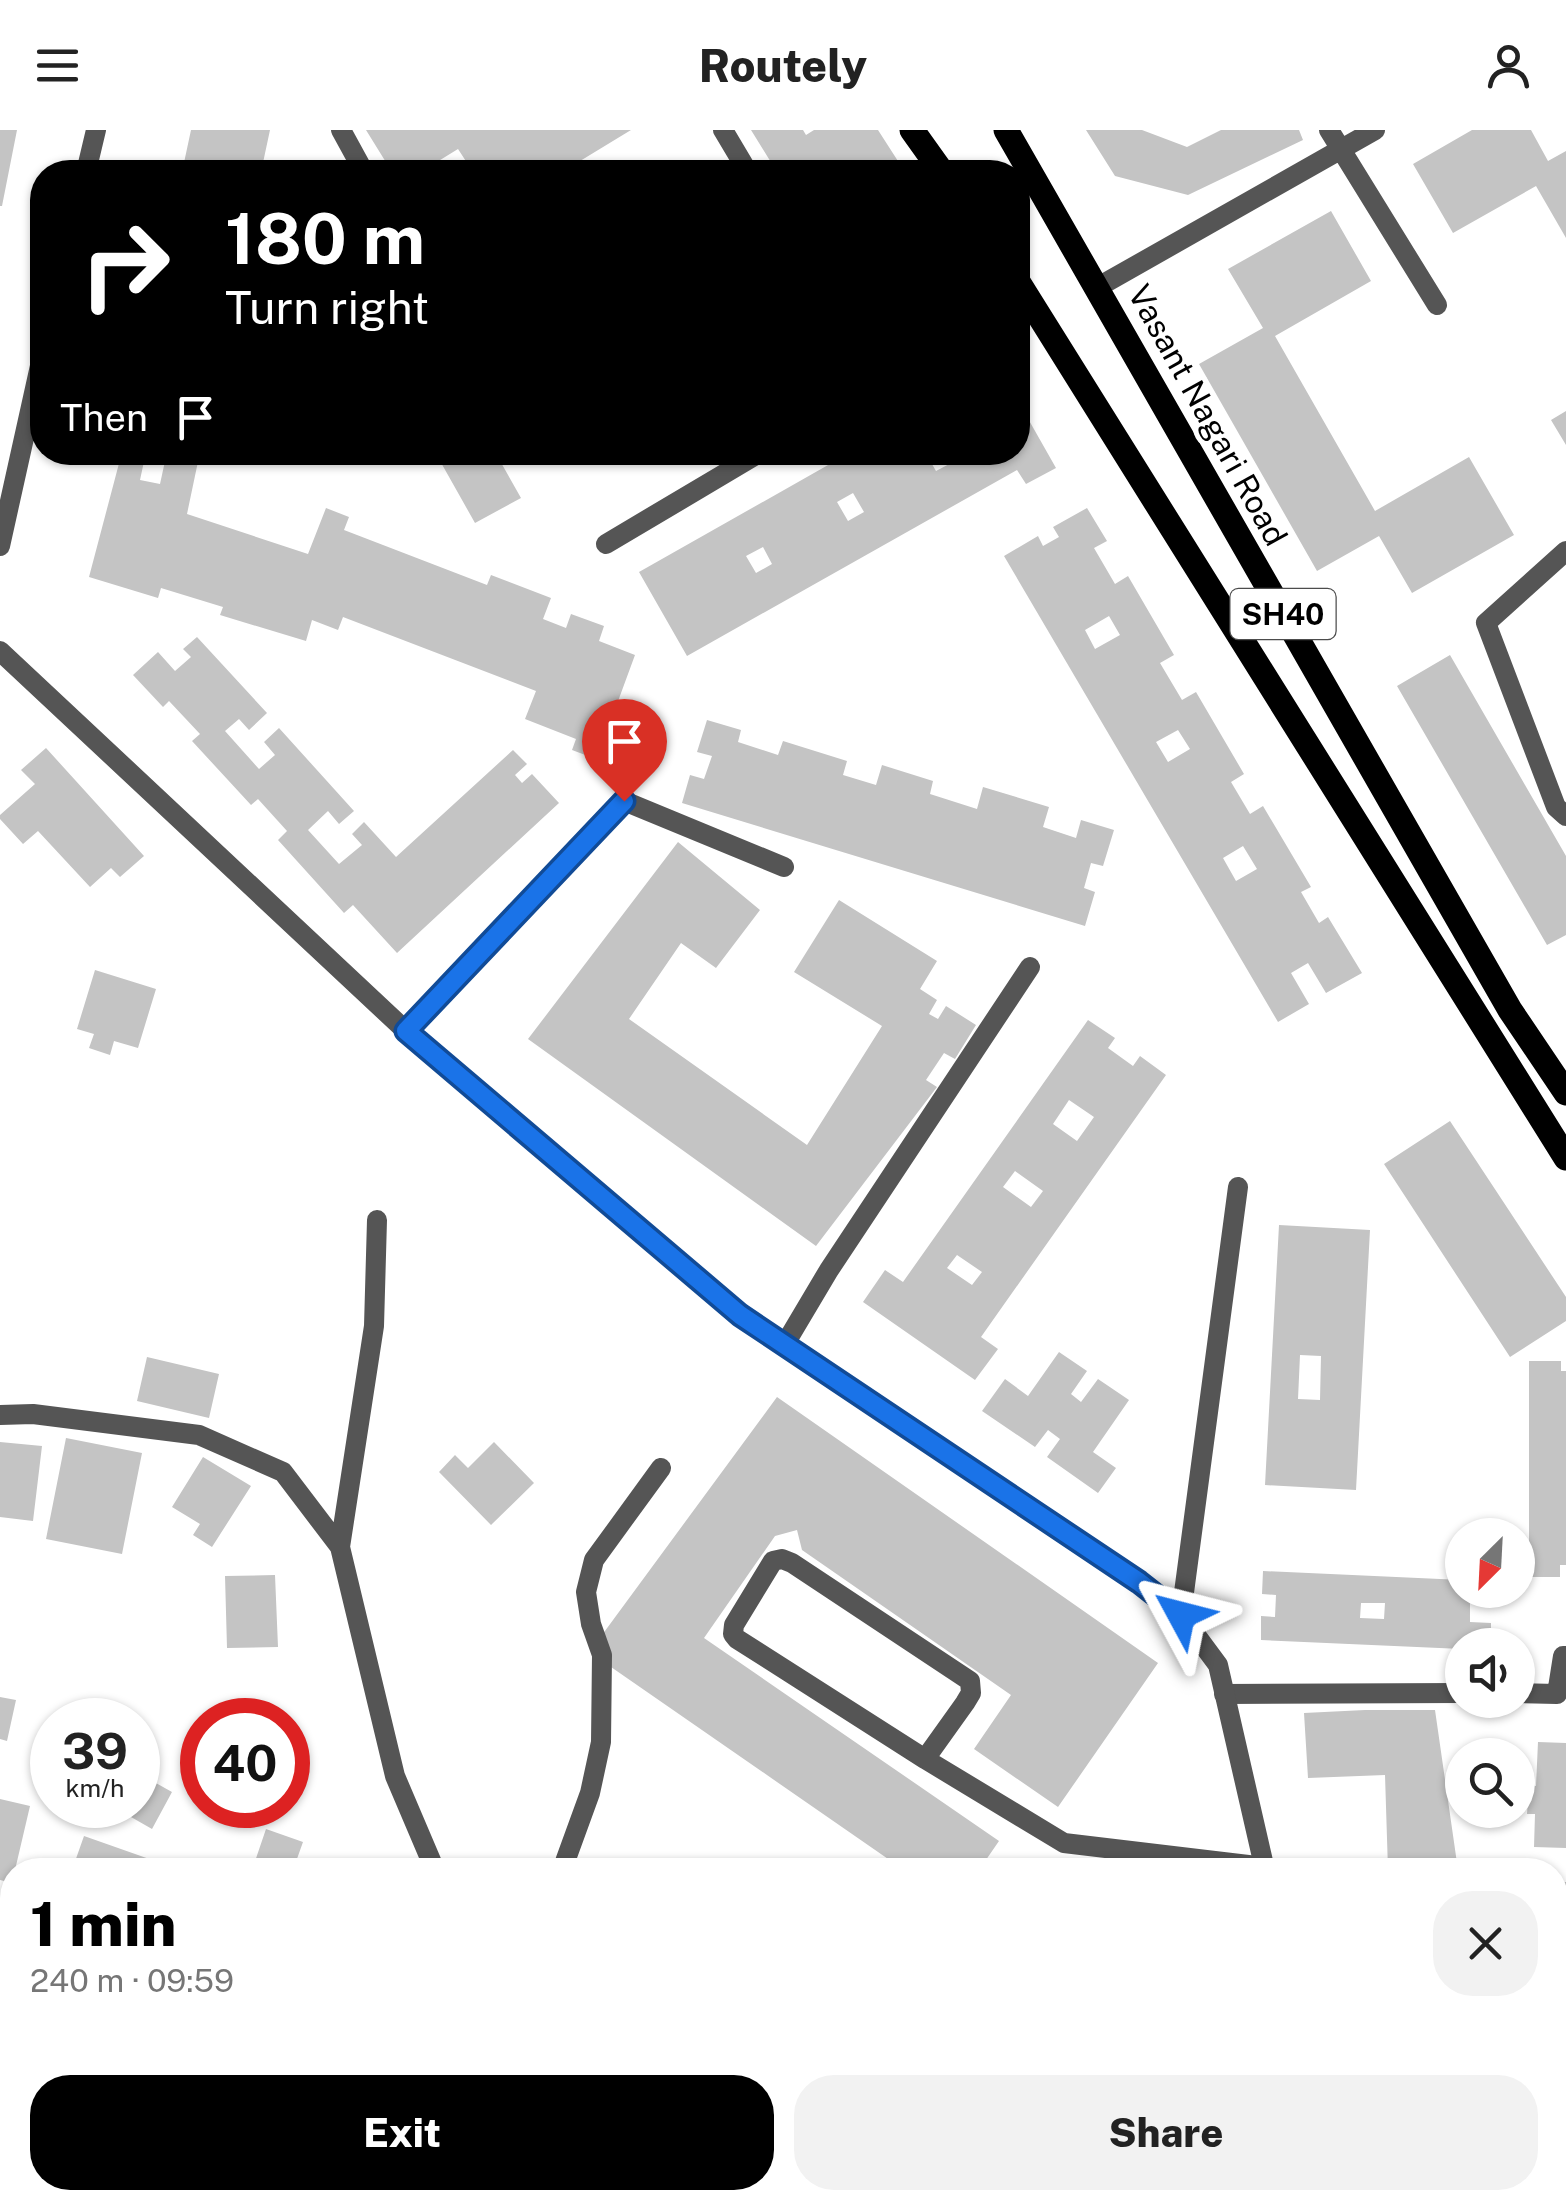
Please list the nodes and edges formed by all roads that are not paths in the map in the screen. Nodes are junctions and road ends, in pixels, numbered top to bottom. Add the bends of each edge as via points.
1 (96, 130) edge
2 (340, 130) edge
3 (722, 130) edge
4 (912, 130) edge
5 (1006, 130) edge
6 (1329, 130) edge
7 (1374, 130) edge
8 (1340, 149) junction
9 (89, 160) edge
10 (357, 160) edge
11 (741, 160) edge
12 (933, 160) edge
13 (1024, 160) edge
14 (1030, 171) edge
15 (1098, 286) junction
16 (1436, 305) dead end
17 (1030, 307) edge
18 (30, 403) edge
19 (739, 465) edge
20 (4, 503) edge
21 (606, 544) dead end
22 (0, 546) edge
23 (1566, 551) edge
24 (0, 651) edge
25 (1566, 816) edge
26 (784, 867) dead end
27 (1030, 967) dead end
28 (406, 1031) junction
29 (1566, 1093) edge
30 (1566, 1158) edge
31 (1238, 1187) dead end
32 (377, 1220) dead end
33 (784, 1344) junction
34 (0, 1415) edge
35 (662, 1468) dead end
36 (340, 1548) junction
37 (1181, 1615) junction
38 (1566, 1656) edge
39 (1445, 1693) edge
40 (1224, 1694) junction
41 (1535, 1694) edge
42 (925, 1759) junction
43 (430, 1858) edge
44 (566, 1858) edge
45 (1180, 1858) edge
46 (1262, 1858) edge

1 - 9 street
2 - 10 street
3 - 11 street
4 - 12 main road
5 - 13 main road, Vasant Nagari Road / SH40
6 - 8 street
7 - 8 street
8 - 15 street
8 - 16 street
14 - 15 main road, Vasant Nagari Road / SH40
15 - 29 main road, Vasant Nagari Road / SH40 via 1510,1010
17 - 30 main road, SH40
18 - 20 street
19 - 21 street
20 - 22 street
23 - 25 street via 1486,623 1556,807
24 - 28 street
26 - 28 street via 624,801
27 - 33 street
28 - 33 street via 740,1315
31 - 37 street
32 - 36 street via 374,1326
33 - 37 street
34 - 36 street via 199,1435 283,1472
35 - 44 street via 594,1560 586,1592 602,1656 602,1742
36 - 43 street via 395,1776
37 - 40 street via 1218,1665
38 - 41 street via 1557,1694
39 - 40 street
40 - 46 street
42 - 42 street via 733,1634 774,1562 792,1562 970,1681 966,1703
42 - 45 street via 1064,1843

